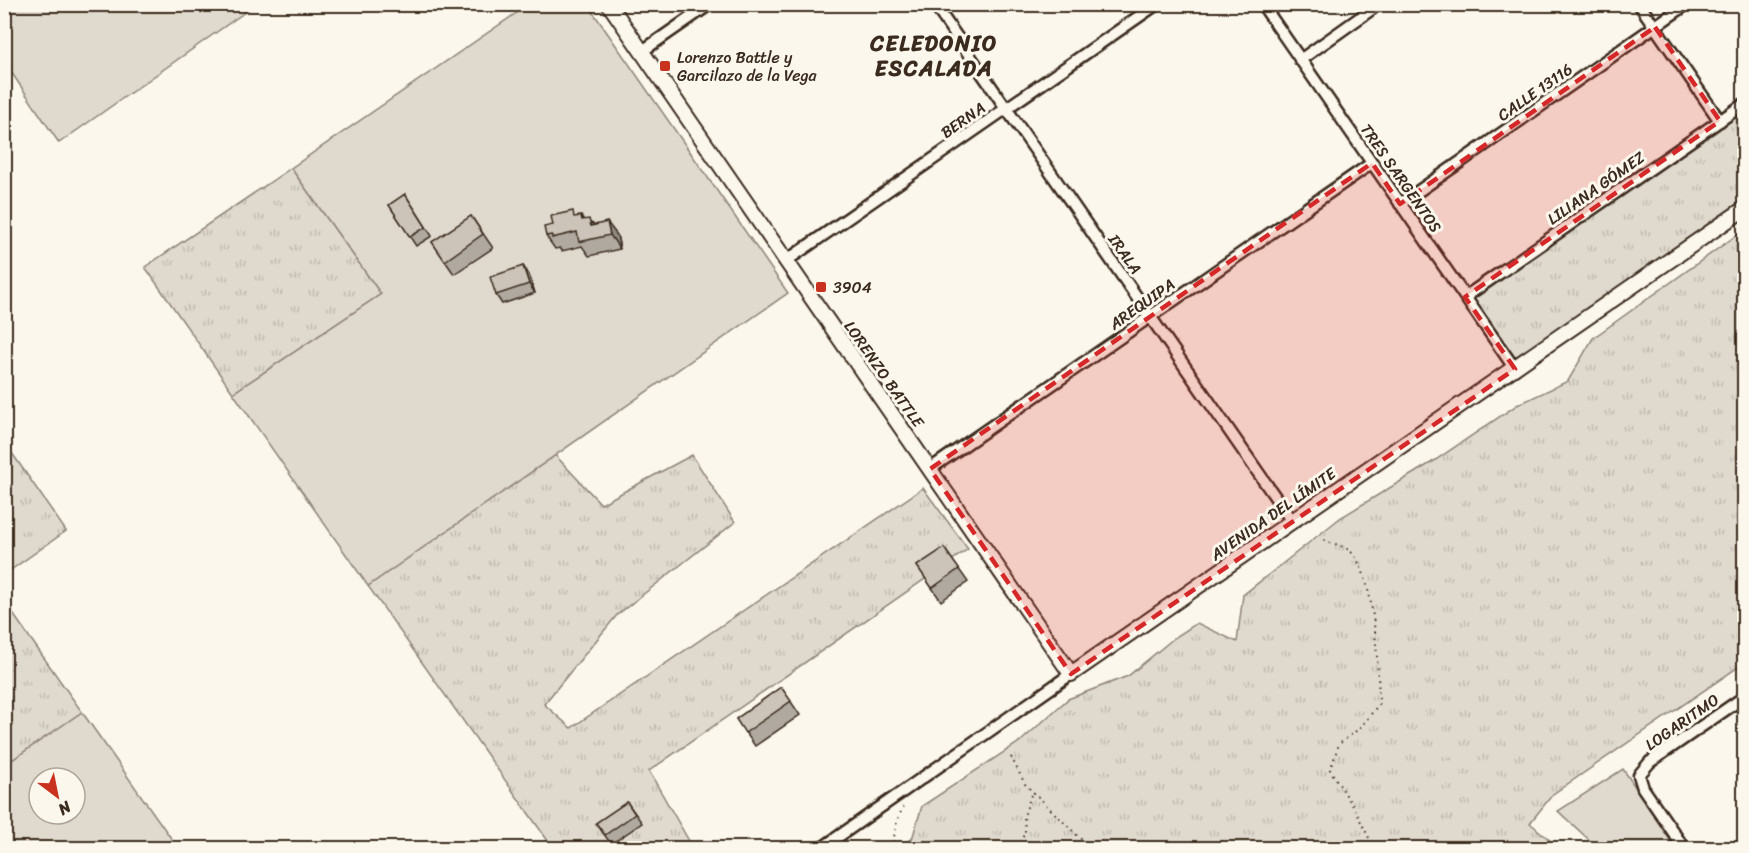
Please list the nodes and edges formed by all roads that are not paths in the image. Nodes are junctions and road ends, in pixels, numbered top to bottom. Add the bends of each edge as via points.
1 (609, 4) edge
2 (710, 4) edge
3 (934, 4) edge
4 (1157, 4) edge
5 (1262, 4) edge
6 (1379, 4) edge
7 (1639, 4) edge
8 (1687, 4) edge
9 (1655, 27) junction
10 (641, 52) junction
11 (1300, 60) junction
12 (1744, 104) edge
13 (1006, 109) junction
14 (1720, 121) junction
15 (1372, 163) junction
16 (1400, 204) junction
17 (1744, 209) edge
18 (786, 261) junction
19 (1465, 297) junction
20 (1150, 317) junction
21 (1515, 369) junction
22 (930, 469) junction
23 (1291, 520) junction
24 (1071, 674) junction
25 (1744, 697) edge
26 (822, 849) edge
27 (1684, 849) edge

1 - 10 street, LORENZO BATTLE
2 - 10 street
3 - 13 street, IRALA
4 - 13 street, BERNA
5 - 11 street, TRES SARGENTOS
6 - 11 street
7 - 9 street
8 - 9 street, CALLE 13116
9 - 14 street
9 - 16 street, CALLE 13116
10 - 18 street, LORENZO BATTLE
11 - 15 street, TRES SARGENTOS
12 - 14 street, LILIANA GÓMEZ
13 - 18 street, BERNA
13 - 20 street, IRALA
14 - 19 street, LILIANA GÓMEZ
15 - 16 street, TRES SARGENTOS
15 - 20 street, AREQUIPA
16 - 19 street, TRES SARGENTOS
17 - 21 street, AVENIDA DEL LÍMITE
18 - 22 street, LORENZO BATTLE
19 - 21 street, TRES SARGENTOS
20 - 22 street, AREQUIPA
20 - 23 street, IRALA
21 - 23 street, AVENIDA DEL LÍMITE
22 - 24 street, LORENZO BATTLE
23 - 24 street, AVENIDA DEL LÍMITE
24 - 26 street, AVENIDA DEL LÍMITE
25 - 27 street, LOGARITMO via 1650,762 1639,775 1643,788

